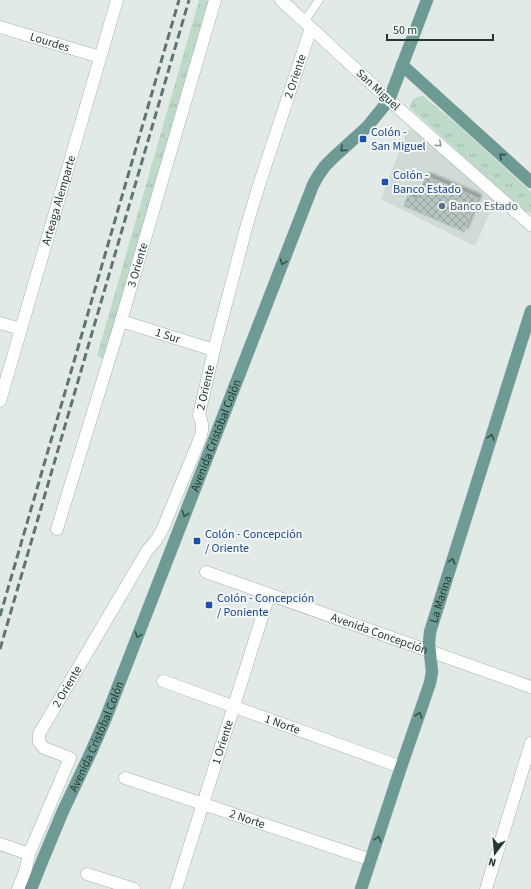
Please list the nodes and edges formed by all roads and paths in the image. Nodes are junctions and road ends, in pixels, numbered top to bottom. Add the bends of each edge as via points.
1 (117, 0) edge
2 (214, 0) edge
3 (281, 0) edge
4 (319, 0) edge
5 (428, 0) edge
6 (308, 25) junction
7 (0, 27) edge
8 (100, 57) junction
9 (402, 65) junction
10 (389, 100) junction
11 (531, 182) edge
12 (531, 225) edge
13 (531, 311) edge
14 (121, 321) junction
15 (0, 323) edge
16 (21, 329) junction
17 (214, 350) junction
18 (0, 401) edge
19 (57, 529) dead end
20 (206, 572) dead end
21 (269, 595) junction
22 (430, 652) junction
23 (163, 681) dead end
24 (531, 687) edge
25 (234, 706) junction
26 (531, 743) edge
27 (401, 767) junction
28 (125, 778) dead end
29 (202, 804) junction
30 (0, 844) edge
31 (29, 854) junction
32 (371, 860) junction
33 (87, 874) dead end
34 (18, 889) edge
35 (31, 889) edge
36 (134, 889) edge
37 (176, 889) edge
38 (361, 889) edge
39 (486, 889) edge

1 - 8 street, Arteaga Alemparte
2 - 14 street, 3 Oriente
3 - 6 street, San Miguel
4 - 6 lane
5 - 9 main road, Avenida Cristóbal Colón
6 - 10 street, San Miguel
6 - 17 street, 2 Oriente via 234,271
7 - 8 street, Lourdes
8 - 16 street, Arteaga Alemparte
9 - 10 main road, Avenida Cristóbal Colón
11 -> 9 main road
10 -> 12 street, San Miguel
10 -> 35 main road, Avenida Cristóbal Colón via 367,127 325,166 313,185 105,720
22 -> 13 main road, La Marina via 430,632
14 - 17 street, 1 Sur
14 - 19 street, 3 Oriente
15 - 16 street
16 - 18 street, Arteaga Alemparte
17 - 31 street, 2 Oriente via 199,415 203,428 201,436 163,528 39,734 39,742 44,748 70,758
20 - 21 street, Avenida Concepción
21 - 22 street, Avenida Concepción
21 - 25 street, 1 Oriente
22 - 24 street, Avenida Concepción
27 -> 22 main road, La Marina via 430,683
23 - 25 street, 1 Norte
25 - 27 street, 1 Norte
25 - 29 street, 1 Oriente
26 - 39 street
32 -> 27 main road, La Marina
28 - 29 street, 2 Norte
29 - 32 street, 2 Norte
29 - 37 street, 1 Oriente
30 - 31 street
31 - 34 street
32 - 38 main road, La Marina
33 - 36 street

